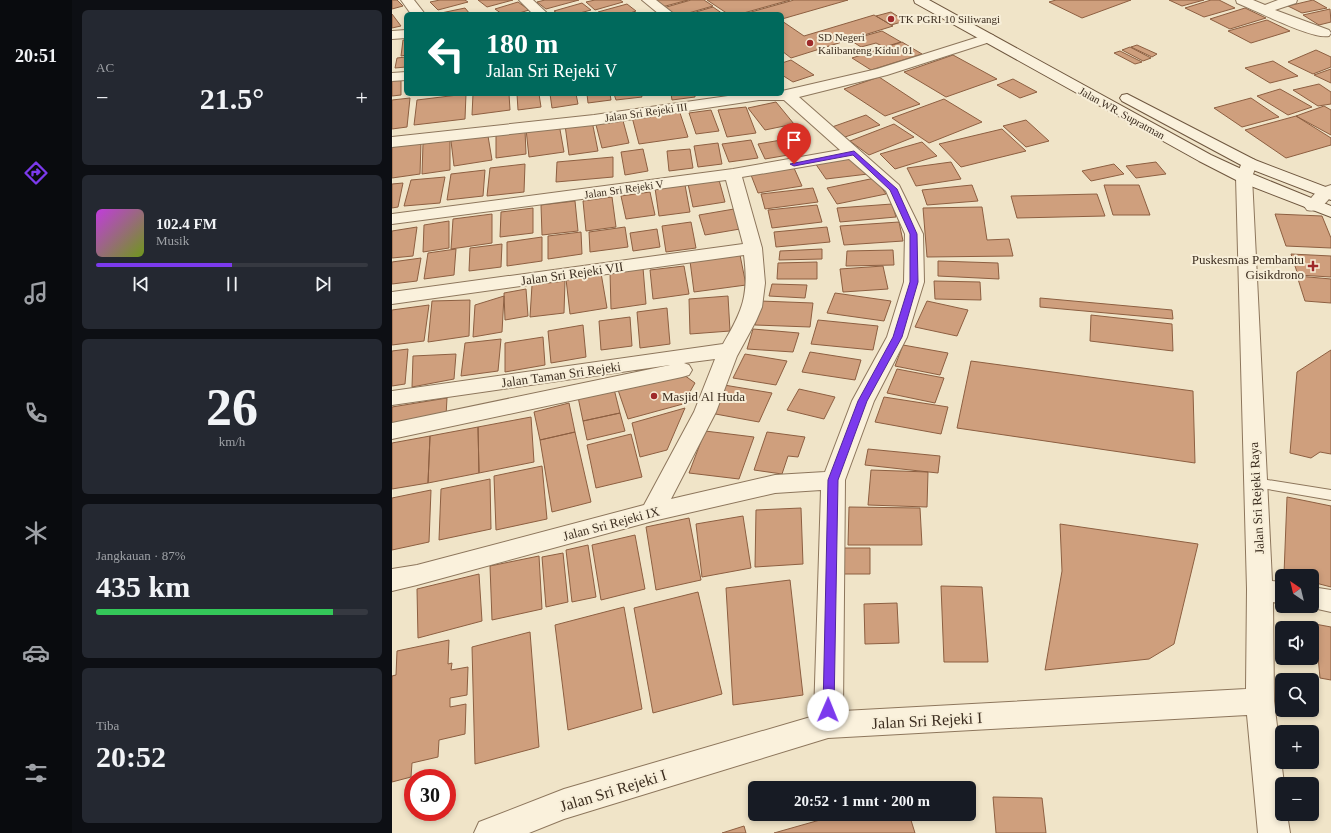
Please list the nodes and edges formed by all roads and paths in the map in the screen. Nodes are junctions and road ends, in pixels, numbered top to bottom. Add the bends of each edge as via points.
1 (407, 0) edge
2 (525, 0) edge
3 (648, 0) edge
4 (920, 0) edge
5 (944, 0) edge
6 (1242, 0) edge
7 (1255, 0) edge
8 (1291, 0) edge
9 (1270, 7) junction
10 (416, 12) edge
11 (539, 12) edge
12 (664, 12) edge
13 (404, 34) edge
14 (1327, 34) edge
15 (392, 35) edge
16 (988, 38) junction
17 (1055, 60) junction
18 (1038, 66) junction
19 (404, 76) edge
20 (392, 77) edge
21 (784, 95) edge
22 (788, 95) junction
23 (751, 96) edge
24 (392, 142) edge
25 (854, 153) junction
26 (1247, 170) junction
27 (733, 174) junction
28 (1329, 192) edge
29 (1313, 206) junction
30 (1331, 212) edge
31 (392, 219) edge
32 (753, 248) junction
33 (392, 298) edge
34 (727, 356) junction
35 (392, 398) edge
36 (392, 431) edge
37 (833, 480) junction
38 (1255, 483) junction
39 (1331, 495) edge
40 (654, 512) junction
41 (392, 580) edge
42 (1271, 591) edge
43 (1319, 599) edge
44 (1331, 601) edge
45 (1260, 702) junction
46 (828, 725) junction
47 (490, 833) edge
48 (1274, 833) edge

1 - 10 street
2 - 11 street
3 - 12 street
4 - 16 street, Jalan WR. Supratman
5 - 17 street, Jalan WR. Supratman
6 - 14 street
7 - 9 street
8 - 9 street
9 - 14 street
13 - 15 street
16 - 18 street, Jalan WR. Supratman
16 - 22 street, Jalan Sri Rejeki III via 876,74
17 - 18 street
17 - 26 street, Jalan WR. Supratman
18 - 26 street, Jalan WR. Supratman via 1204,158
19 - 20 street
21 - 22 street, Jalan Sri Rejeki III
22 - 25 street
23 - 24 street, Jalan Sri Rejeki III via 594,120
25 - 27 street, Jalan Sri Rejeki V
25 - 37 street via 893,189 914,234 914,282 897,337 863,401
26 - 28 street, Jalan WR. Supratman
26 - 29 street, Jalan WR. Supratman
26 - 38 street, Jalan Sri Rejeki Raya
27 - 31 street, Jalan Sri Rejeki V
27 - 32 street
28 - 29 street
29 - 30 street, Jalan WR. Supratman
32 - 33 street, Jalan Sri Rejeki VII
32 - 34 street via 754,299 746,325
34 - 35 street, Jalan Taman Sri Rejeki
34 - 36 street, Jalan Taman Sri Rejeki
34 - 40 street via 705,411
37 - 40 street, Jalan Sri Rejeki IX via 774,484
37 - 46 street
38 - 39 lane
38 - 42 street, Jalan Sri Rejeki Raya
40 - 41 street, Jalan Sri Rejeki IX
42 - 45 street, Jalan Sri Rejeki Raya
43 - 44 street
45 - 46 street, Jalan Sri Rejeki I
45 - 48 street, Jalan Sri Rejeki Raya
46 - 47 street, Jalan Sri Rejeki I via 564,804

